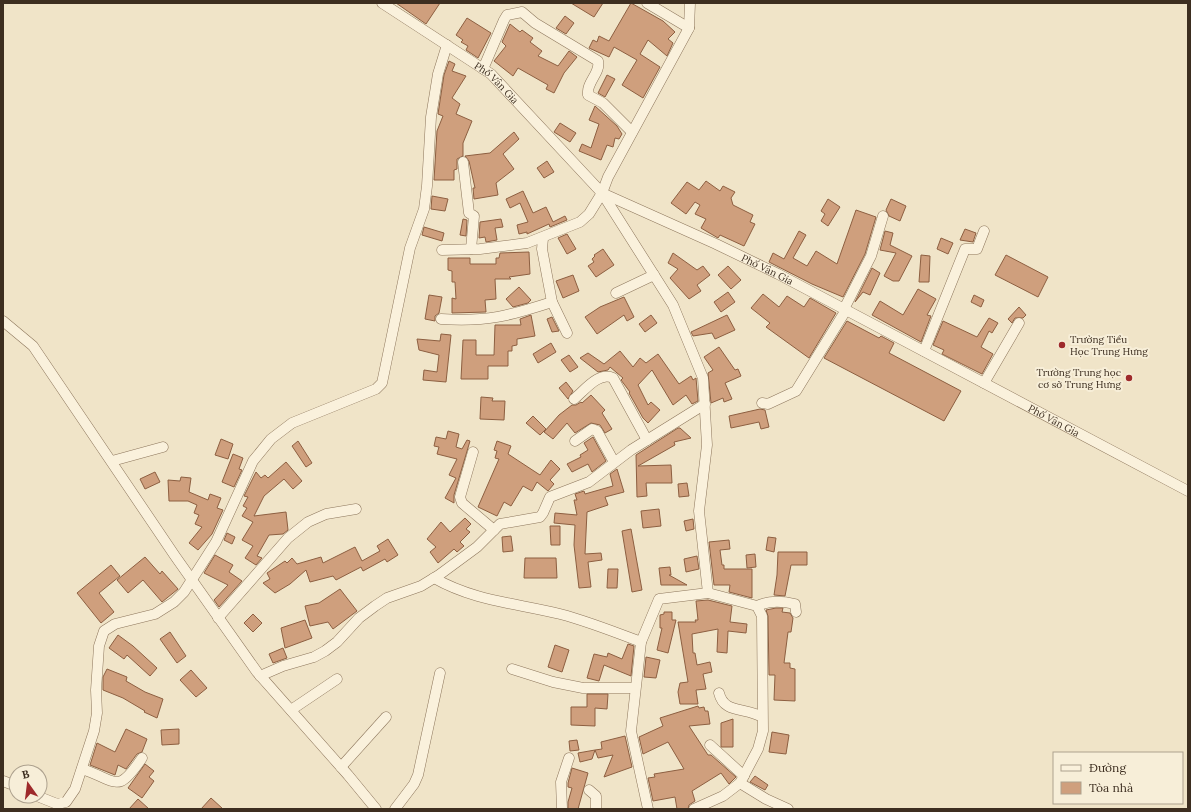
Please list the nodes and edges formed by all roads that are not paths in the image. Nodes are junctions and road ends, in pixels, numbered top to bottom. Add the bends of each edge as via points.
1 (382, 3) edge
2 (647, 3) edge
3 (690, 3) edge
4 (689, 28) junction
5 (447, 45) junction
6 (483, 69) junction
7 (632, 132) junction
8 (463, 162) dead end
9 (602, 193) junction
10 (883, 216) dead end
11 (984, 231) dead end
12 (542, 238) junction
13 (471, 249) junction
14 (442, 250) dead end
15 (654, 275) junction
16 (616, 293) dead end
17 (552, 302) junction
18 (845, 309) junction
19 (441, 319) dead end
20 (3, 321) edge
21 (1019, 323) dead end
22 (567, 333) dead end
23 (924, 351) junction
24 (984, 383) junction
25 (574, 399) dead end
26 (762, 403) dead end
27 (705, 404) junction
28 (647, 440) junction
29 (575, 441) dead end
30 (164, 447) dead end
31 (474, 452) dead end
32 (112, 461) junction
33 (614, 462) junction
34 (1188, 491) edge
35 (356, 509) dead end
36 (494, 530) junction
37 (434, 578) junction
38 (193, 581) junction
39 (708, 593) junction
40 (757, 606) junction
41 (796, 612) dead end
42 (218, 618) junction
43 (641, 642) junction
44 (512, 669) dead end
45 (440, 673) dead end
46 (260, 676) junction
47 (337, 679) dead end
48 (636, 688) junction
49 (719, 693) dead end
50 (291, 710) junction
51 (386, 717) dead end
52 (762, 717) junction
53 (710, 745) dead end
54 (142, 758) dead end
55 (569, 758) dead end
56 (341, 767) junction
57 (82, 769) junction
58 (742, 780) junction
59 (589, 790) dead end
60 (48, 802) edge
61 (62, 806) edge
62 (376, 809) edge
63 (395, 809) edge
64 (562, 809) edge
65 (596, 809) edge
66 (648, 809) edge
67 (694, 809) edge
68 (788, 809) edge

1 - 5 street, Phố Vân Gia
2 - 4 street
3 - 4 street
4 - 7 street
5 - 6 street, Phố Vân Gia
5 - 38 street via 438,74 431,117 424,208 410,248 382,383 376,389 292,423 268,443 253,461 216,542
6 - 7 street via 507,15 522,12 535,23 598,61 588,95 603,103
6 - 9 street, Phố Vân Gia via 491,74
7 - 9 street
8 - 13 street via 469,213 474,216
9 - 12 street via 589,214 580,222
9 - 15 street
9 - 18 street, Phố Vân Gia via 716,244
10 - 18 street via 870,256
11 - 23 street via 977,249 965,249
12 - 13 street via 527,243
12 - 17 street
13 - 14 street
15 - 16 street
15 - 27 street via 673,306 703,378
17 - 19 street via 492,319
17 - 22 street
18 - 23 street, Phố Vân Gia
18 - 26 street via 796,391 768,404
20 - 32 street via 33,346
21 - 24 street
23 - 24 street, Phố Vân Gia
24 - 34 street, Phố Vân Gia
25 - 28 street via 608,375 613,378
27 - 28 street
27 - 39 street via 707,445 699,511
28 - 33 street
29 - 33 street via 592,429 597,430
30 - 32 street
31 - 36 street via 460,497 462,503
32 - 38 street
33 - 36 street via 589,482 550,497 540,517 503,523
35 - 42 street via 326,514 308,522 288,538
36 - 37 street via 477,547
37 - 43 street via 454,589 561,615
37 - 46 street via 381,602 359,618 337,642 314,657
38 - 42 street
38 - 57 street via 174,602 155,614 115,624 104,631 99,646 97,719
39 - 40 street
39 - 43 street via 659,600
40 - 41 street via 764,602 782,602 795,604
40 - 52 street via 762,616
42 - 46 street
43 - 48 street
44 - 48 street via 583,688
45 - 63 street via 418,775
46 - 50 street
47 - 50 street
48 - 66 street via 630,731
49 - 52 street via 726,707 752,712
50 - 56 street
51 - 56 street
52 - 58 street via 758,750
53 - 58 street
54 - 57 street via 129,778 119,783
55 - 64 street via 560,782
56 - 62 street
57 - 61 street via 75,789
58 - 67 street via 723,796
58 - 68 street via 766,799
59 - 65 street via 596,796
60 - 61 street

